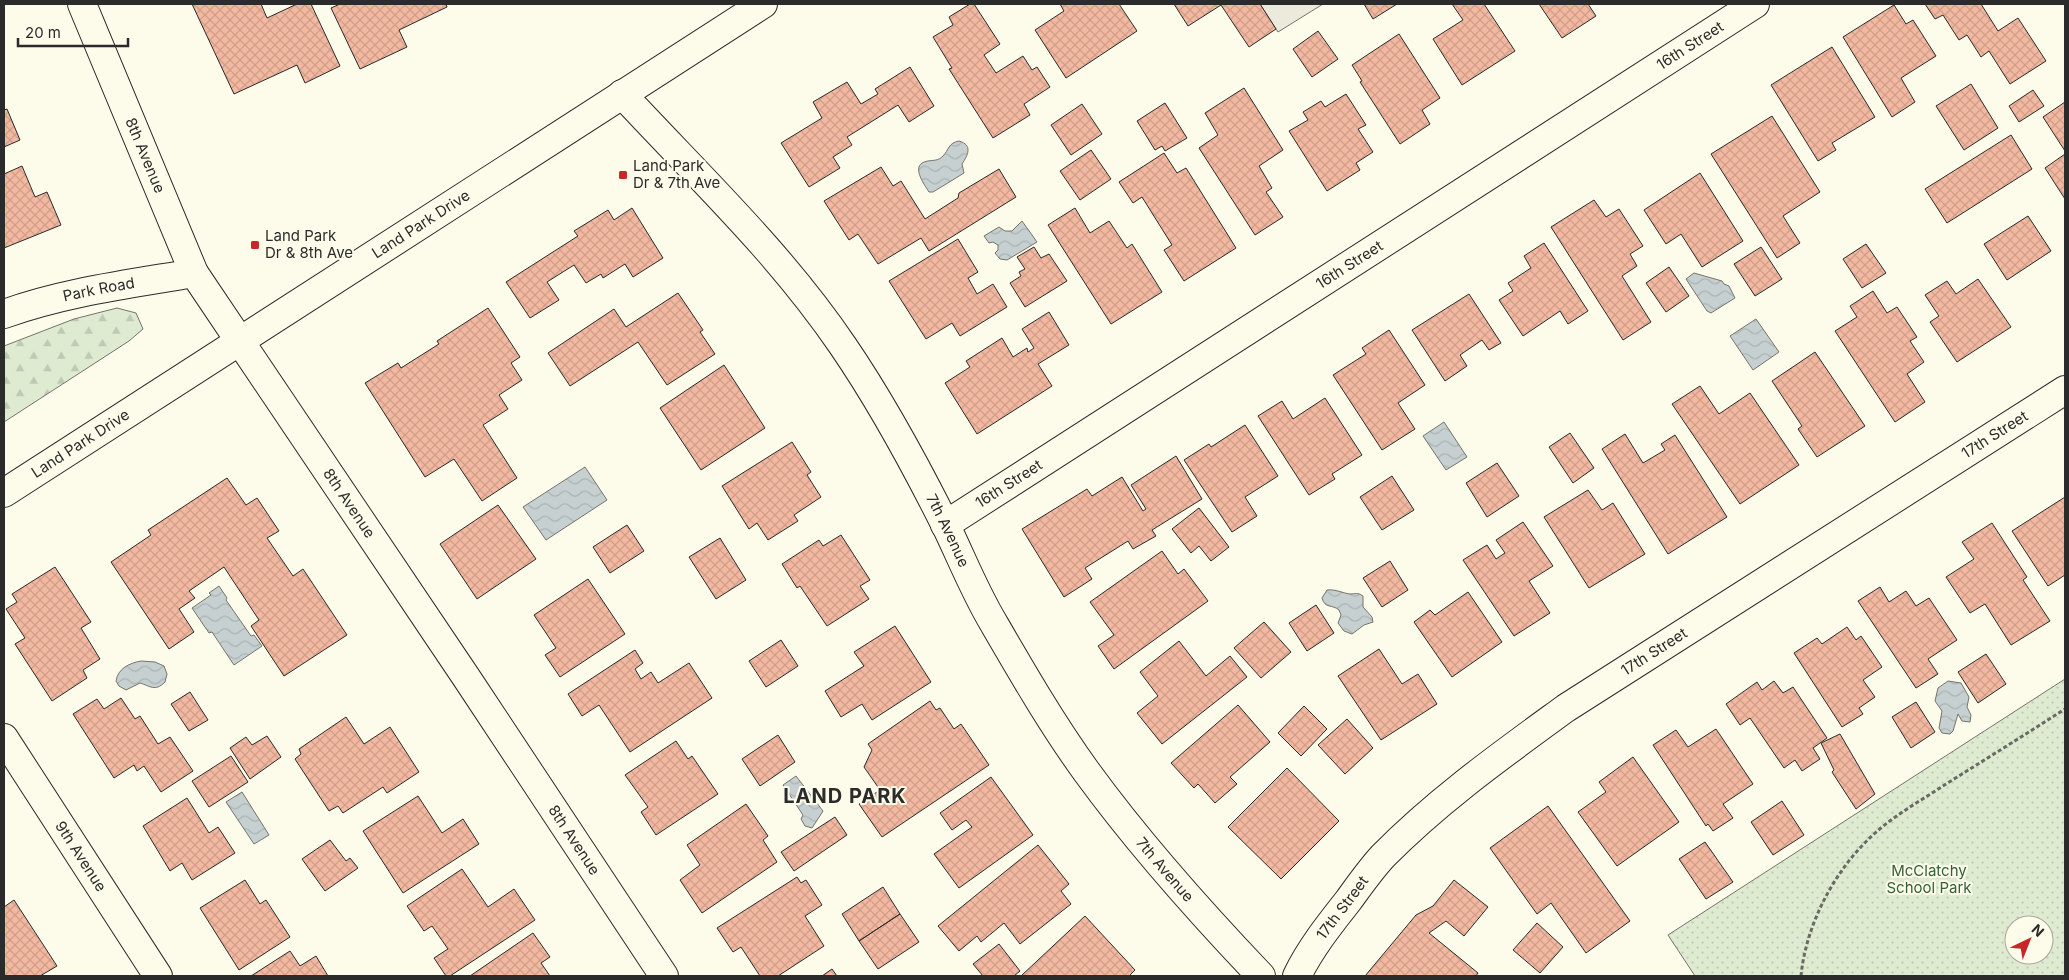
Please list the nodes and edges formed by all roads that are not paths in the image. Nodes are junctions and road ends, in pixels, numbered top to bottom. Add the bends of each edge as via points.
1 (82, 4) edge
2 (1754, 4) edge
3 (748, 8) edge
4 (622, 94) junction
5 (194, 273) junction
6 (4, 314) edge
7 (239, 340) junction
8 (2065, 390) edge
9 (4, 493) edge
10 (945, 525) junction
11 (4, 738) edge
12 (158, 976) edge
13 (664, 976) edge
14 (1261, 976) edge
15 (1297, 976) edge

1 - 5 street, 8th Avenue
2 - 10 street, 16th Street
3 - 4 street, Land Park Drive
4 - 7 street, Land Park Drive
4 - 10 street, 7th Avenue via 749,228 811,301 880,404
5 - 6 street, Park Road via 98,290
5 - 7 street, 8th Avenue
7 - 9 street, Land Park Drive
7 - 13 street, 8th Avenue
8 - 15 street, 17th Street via 1566,708 1499,756 1430,811 1382,857 1332,921
10 - 14 street, 7th Avenue via 991,619 1086,770 1147,850
11 - 12 street, 9th Avenue

